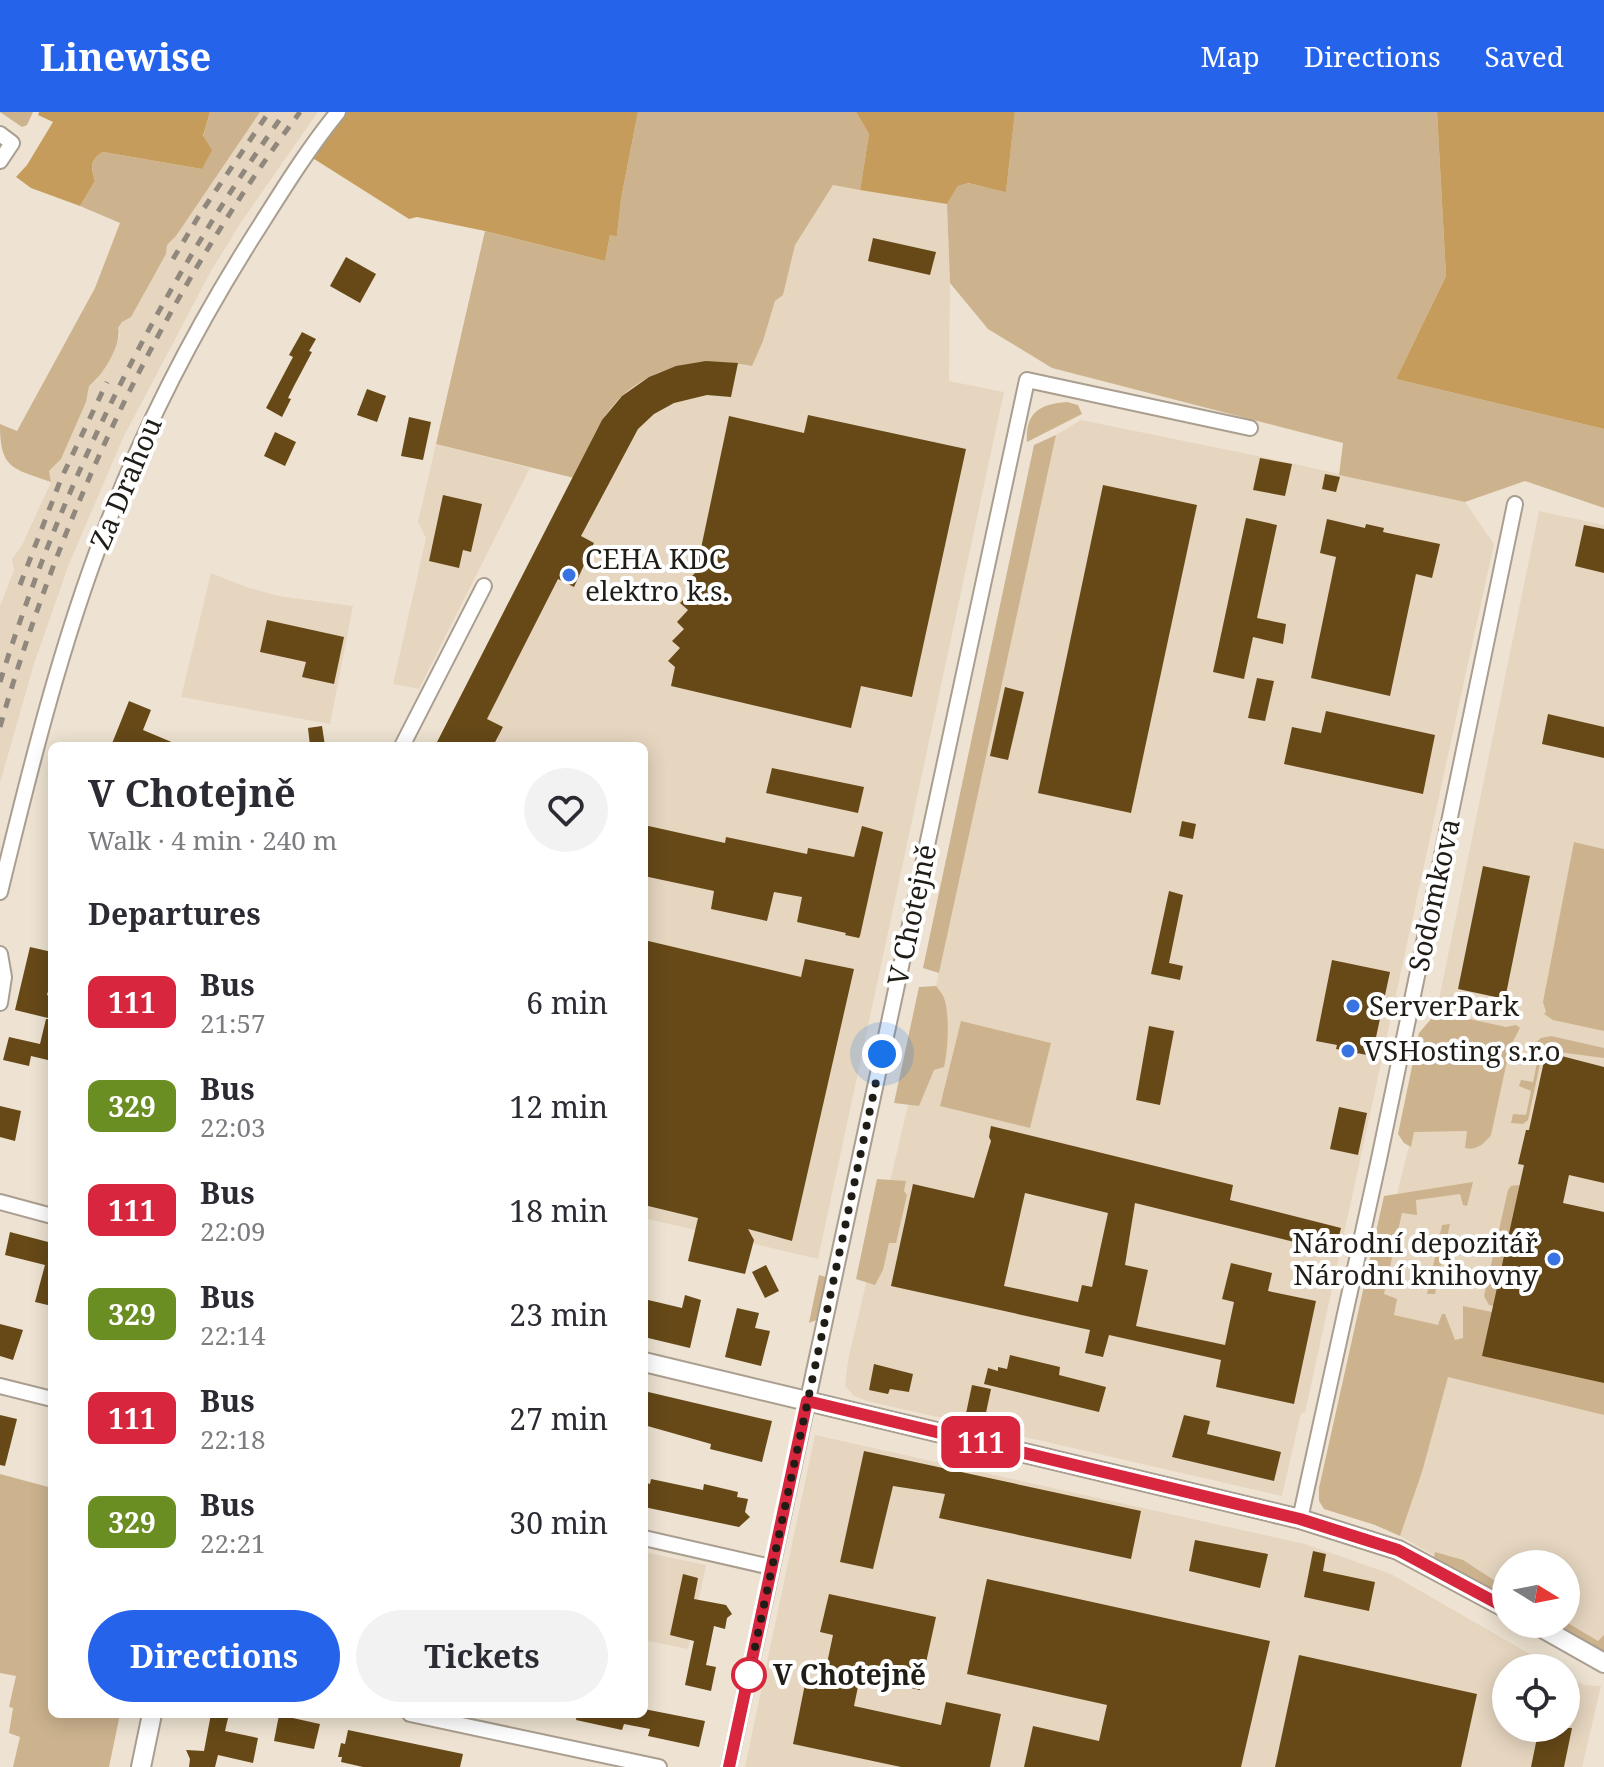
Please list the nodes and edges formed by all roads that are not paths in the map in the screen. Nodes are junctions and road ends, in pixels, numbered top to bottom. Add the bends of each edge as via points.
1 (338, 112) edge
2 (0, 134) edge
3 (0, 161) edge
4 (1250, 428) dead end
5 (1515, 504) dead end
6 (484, 586) dead end
7 (404, 742) edge
8 (0, 892) edge
9 (0, 954) edge
10 (0, 1003) edge
11 (0, 1202) edge
12 (48, 1215) edge
13 (648, 1363) edge
14 (0, 1386) edge
15 (48, 1398) edge
16 (807, 1401) junction
17 (1300, 1519) junction
18 (648, 1539) edge
19 (771, 1567) junction
20 (1492, 1600) edge
21 (1560, 1638) edge
22 (1604, 1663) edge
23 (151, 1718) edge
24 (429, 1718) edge
25 (141, 1767) edge
26 (659, 1767) edge
27 (729, 1767) edge

1 - 8 street, Za Drahou via 232,269 135,456 73,621
2 - 3 street via 12,143
4 - 16 street, V Chotejně via 1027,380
5 - 17 street, Sodomkova
6 - 7 street
9 - 10 street
11 - 12 street
13 - 16 street
14 - 15 street
16 - 17 street
16 - 19 street, V Chotejně
17 - 20 street via 1398,1550
18 - 19 street
19 - 27 street, V Chotejně
21 - 22 street
23 - 25 street
24 - 26 street

